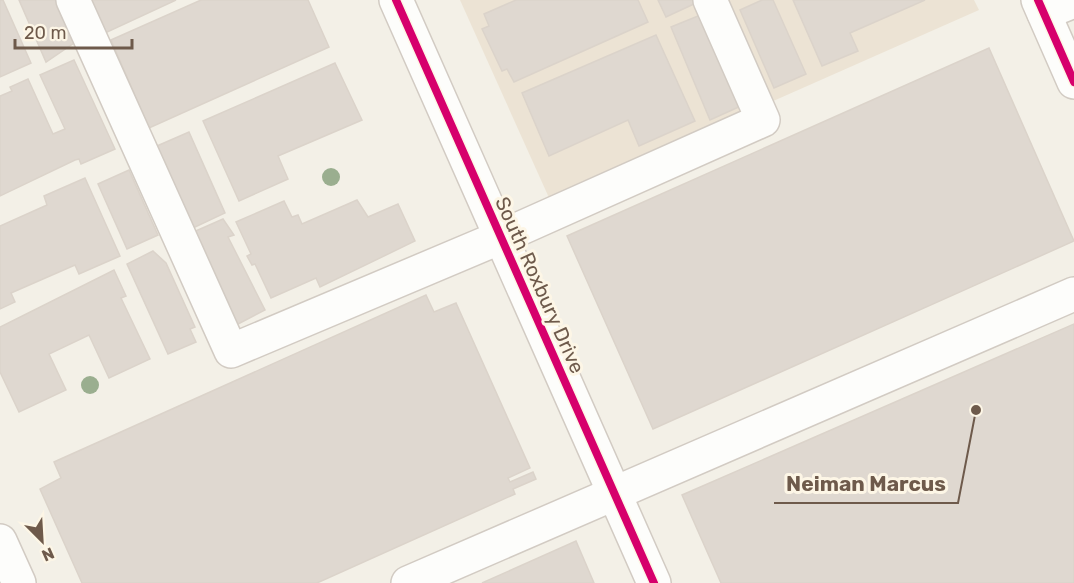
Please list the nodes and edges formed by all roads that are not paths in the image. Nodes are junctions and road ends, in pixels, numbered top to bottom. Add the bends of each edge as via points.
1 (73, 0) edge
2 (396, 0) edge
3 (711, 0) edge
4 (1074, 1) edge
5 (1041, 7) edge
6 (1074, 82) edge
7 (501, 237) junction
8 (1074, 294) edge
9 (614, 495) junction
10 (0, 541) edge
11 (19, 583) edge
12 (408, 583) edge
13 (654, 583) edge

1 - 7 street via 231,351
2 - 7 street, South Roxbury Drive
3 - 7 street via 763,120
4 - 5 street
5 - 6 street
7 - 9 street, South Roxbury Drive
8 - 9 street
9 - 12 street
9 - 13 street, South Roxbury Drive
10 - 11 street

